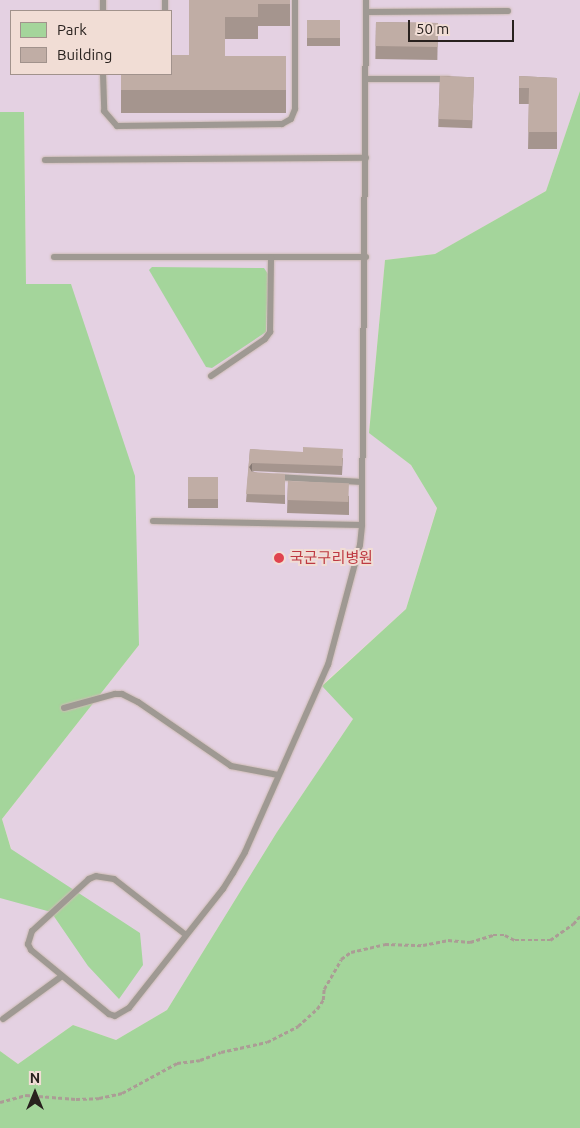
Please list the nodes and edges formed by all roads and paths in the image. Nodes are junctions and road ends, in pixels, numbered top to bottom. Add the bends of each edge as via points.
1 (294, 0) edge
2 (366, 0) edge
3 (508, 11) dead end
4 (366, 12) junction
5 (103, 75) edge
6 (366, 79) junction
7 (460, 80) edge
8 (366, 158) junction
9 (45, 160) dead end
10 (54, 257) dead end
11 (271, 257) junction
12 (366, 257) junction
13 (210, 376) dead end
14 (274, 477) edge
15 (362, 482) junction
16 (153, 521) dead end
17 (362, 525) junction
18 (64, 708) dead end
19 (278, 775) junction
20 (580, 916) edge
21 (186, 935) junction
22 (62, 976) junction
23 (3, 1019) dead end
24 (0, 1102) edge

1 - 5 lane via 294,109 291,119 282,124 117,126 104,111
2 - 4 lane
3 - 4 lane
4 - 6 lane
6 - 7 lane
6 - 8 lane
8 - 9 lane
8 - 12 lane
10 - 11 lane
11 - 12 lane
11 - 13 lane via 271,329 268,336
12 - 15 lane
14 - 15 lane
15 - 17 lane
16 - 17 lane
17 - 19 lane via 360,545 328,665
18 - 19 lane via 122,694 231,766
19 - 21 lane via 232,873
20 - 24 path via 550,940 514,940 505,935 493,935 470,942 448,940 423,945 380,945 351,952 341,959 324,988 323,1000 317,1009 298,1026 267,1042 176,1063 133,1089 107,1096 76,1099 26,1095
21 - 22 lane via 129,1008 116,1016 109,1014
21 - 22 lane via 114,879 96,876 28,937 31,950
22 - 23 lane

